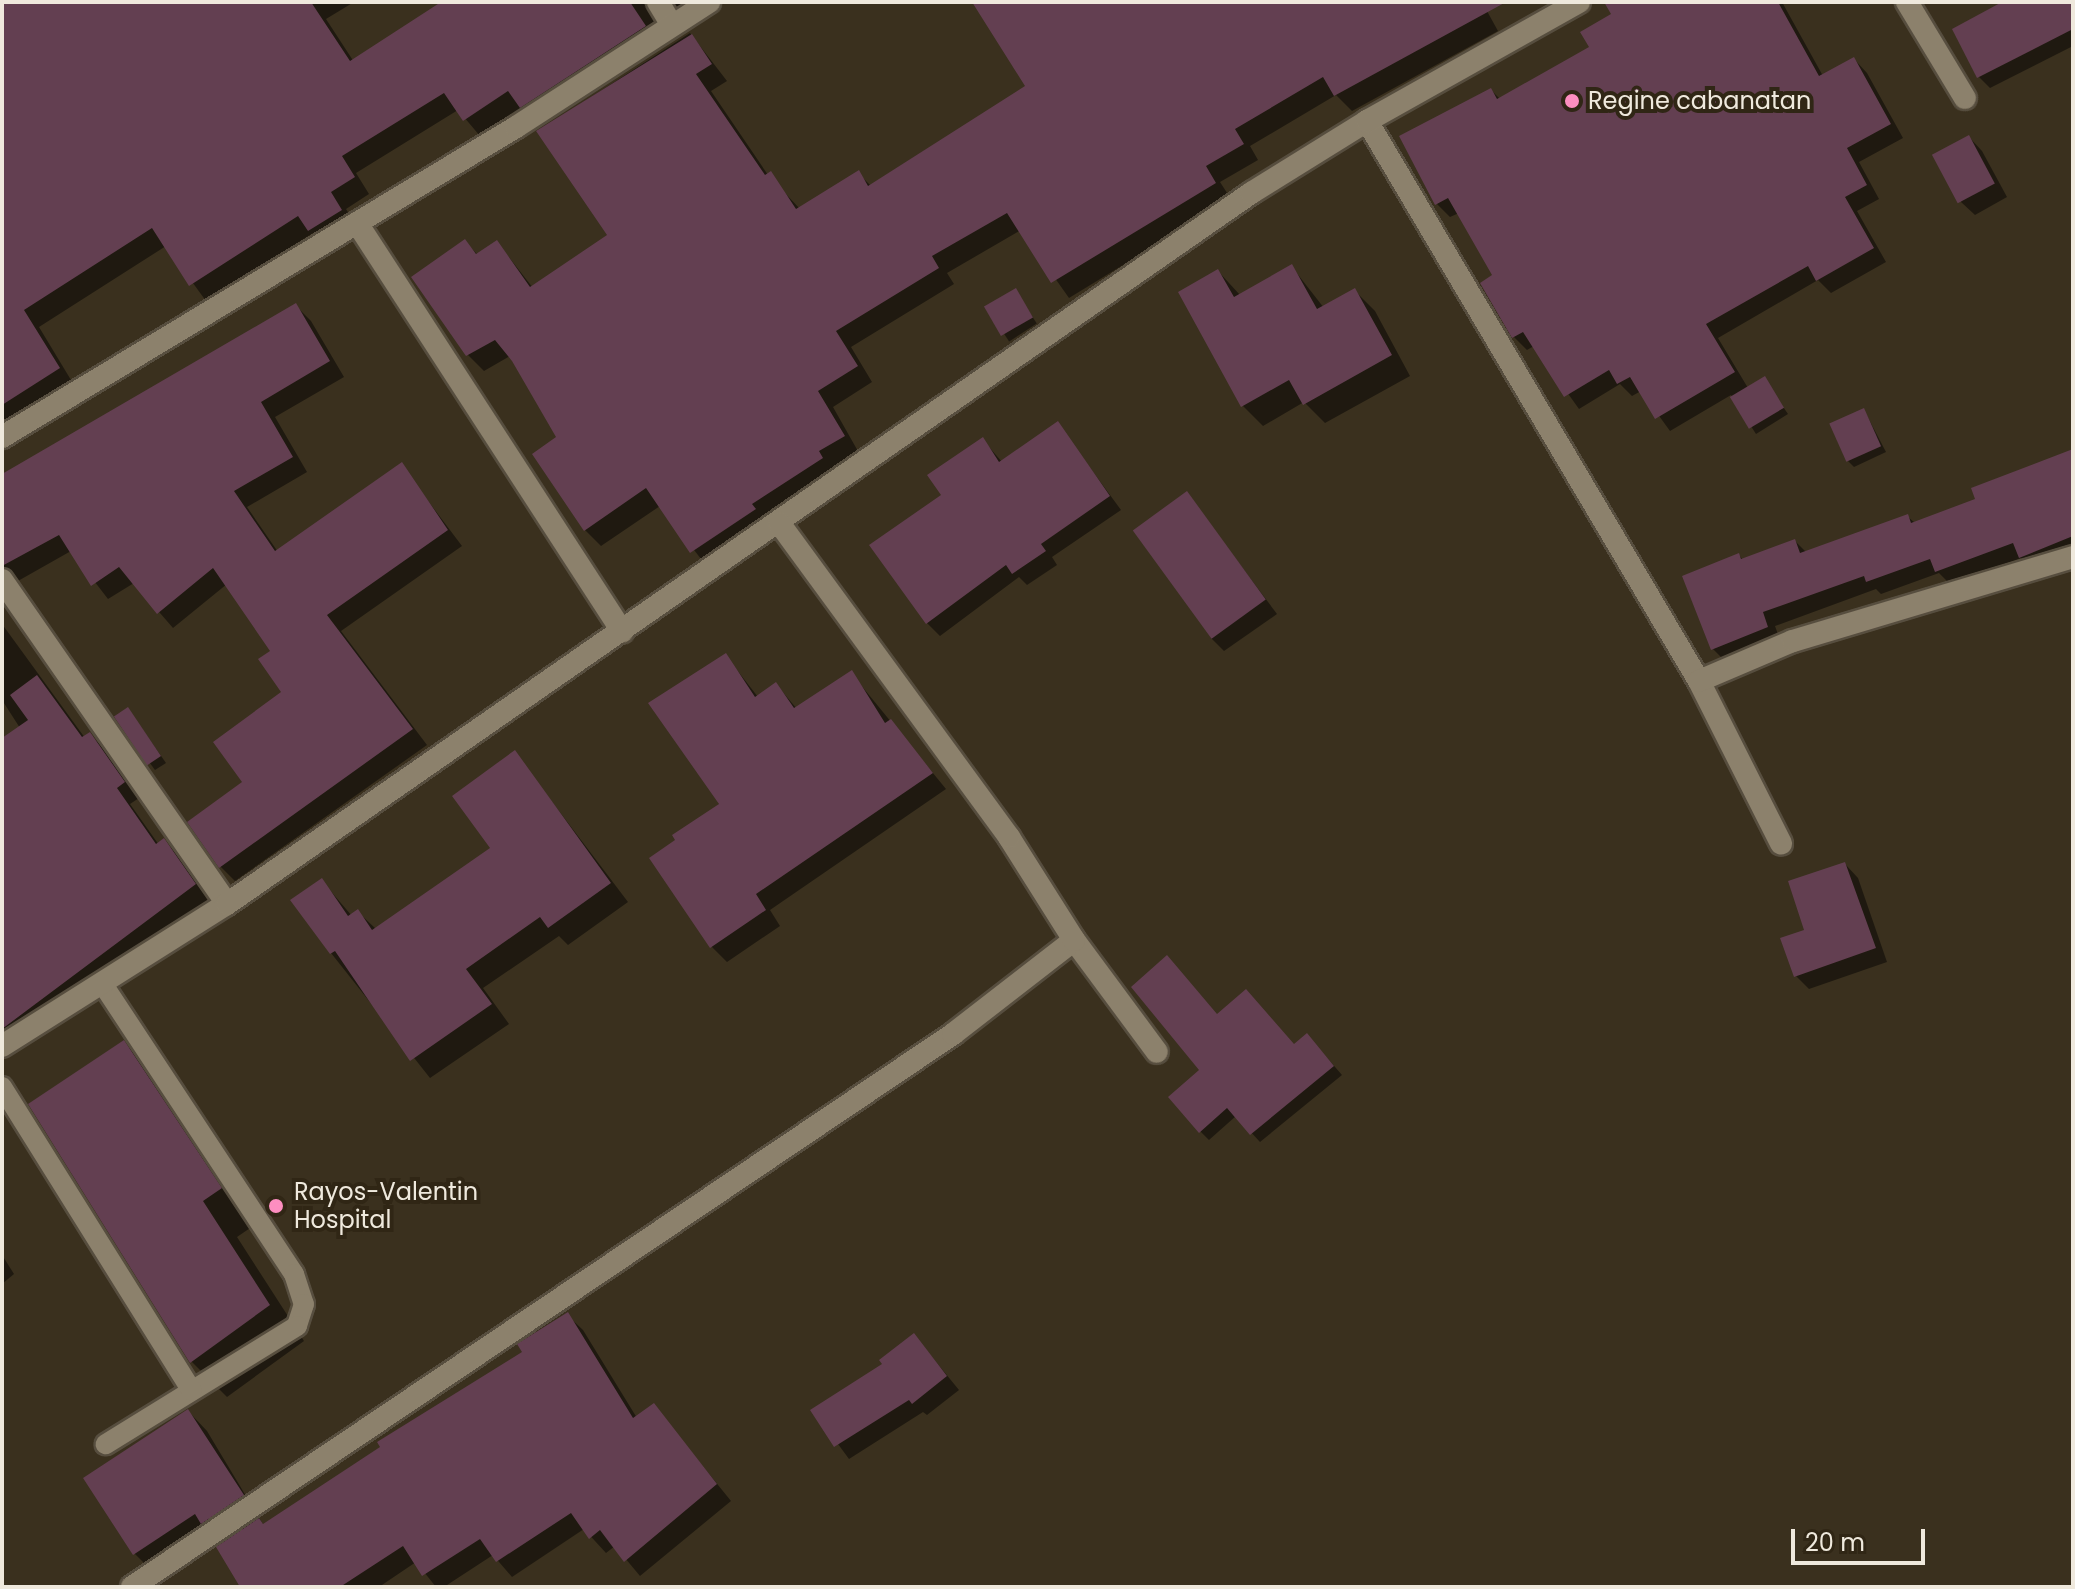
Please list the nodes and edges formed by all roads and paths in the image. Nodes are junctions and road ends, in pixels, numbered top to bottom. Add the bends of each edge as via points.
1 (658, 2) edge
2 (709, 2) edge
3 (1579, 2) edge
4 (1907, 2) edge
5 (672, 25) junction
6 (1965, 98) dead end
7 (1367, 121) junction
8 (357, 223) junction
9 (2, 437) edge
10 (779, 523) junction
11 (2073, 557) edge
12 (2, 580) edge
13 (622, 631) junction
14 (1699, 681) junction
15 (1781, 843) dead end
16 (227, 904) junction
17 (1074, 940) junction
18 (102, 983) junction
19 (2, 1046) edge
20 (1157, 1052) dead end
21 (2, 1087) edge
22 (192, 1391) junction
23 (106, 1444) dead end
24 (132, 1587) edge

1 - 5 street
2 - 5 street
3 - 7 street
4 - 6 street
5 - 8 street
7 - 10 street via 1251,193
7 - 14 street
8 - 9 street
8 - 13 street
10 - 13 street
10 - 17 street via 1009,837
11 - 14 street via 1793,641
12 - 16 street
13 - 16 street
14 - 15 street
16 - 18 street
17 - 20 street
17 - 24 street via 953,1034
18 - 19 street
18 - 22 lane via 294,1274 304,1304 297,1326
21 - 22 lane
22 - 23 lane

